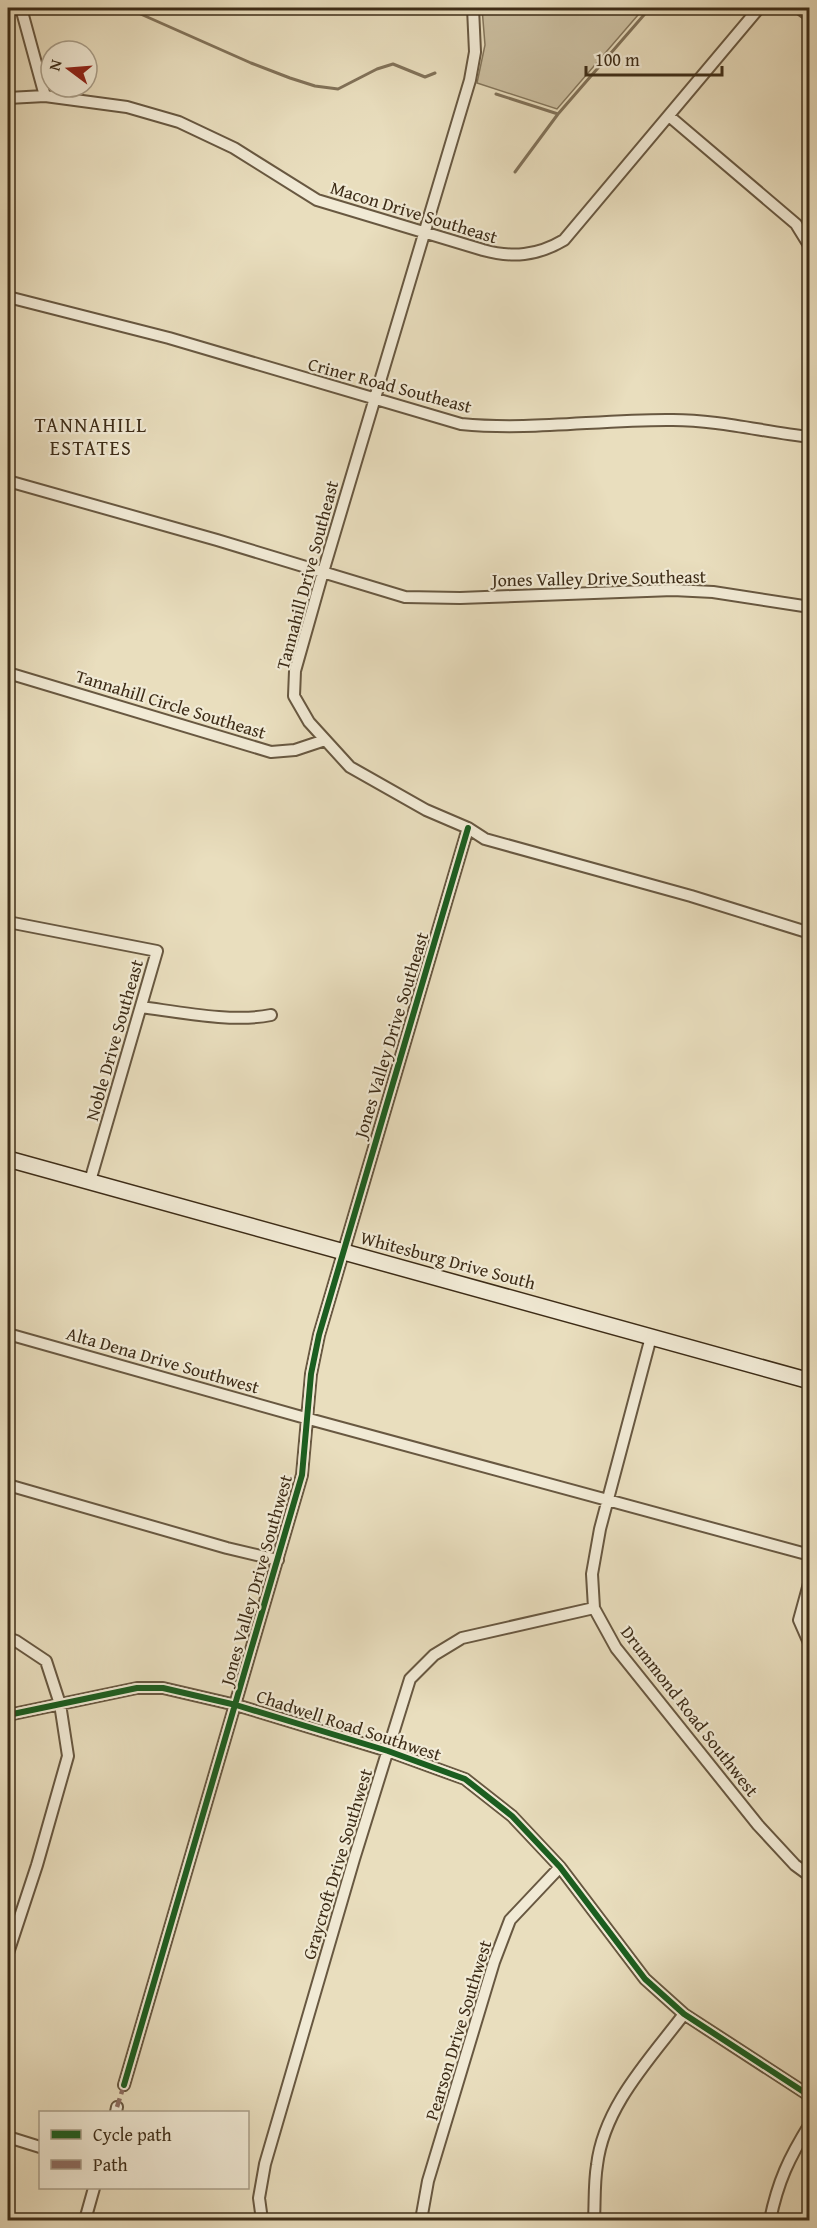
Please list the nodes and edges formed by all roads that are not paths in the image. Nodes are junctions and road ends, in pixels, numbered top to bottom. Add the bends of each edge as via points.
1 (21, 8) edge
2 (473, 8) edge
3 (759, 8) edge
4 (799, 8) edge
5 (810, 16) edge
6 (39, 74) edge
7 (39, 96) edge
8 (8, 98) edge
9 (67, 99) edge
10 (669, 116) junction
11 (424, 233) junction
12 (809, 245) edge
13 (8, 297) edge
14 (373, 399) junction
15 (810, 437) edge
16 (8, 481) edge
17 (323, 572) junction
18 (810, 606) edge
19 (8, 673) edge
20 (325, 740) junction
21 (468, 828) junction
22 (8, 922) edge
23 (810, 933) edge
24 (141, 1007) junction
25 (271, 1015) dead end
26 (8, 1159) edge
27 (90, 1181) junction
28 (343, 1252) junction
29 (8, 1334) edge
30 (651, 1337) junction
31 (810, 1381) edge
32 (309, 1419) junction
33 (8, 1485) edge
34 (608, 1501) junction
35 (810, 1555) edge
36 (278, 1560) junction
37 (810, 1580) edge
38 (594, 1608) junction
39 (8, 1638) edge
40 (810, 1645) edge
41 (60, 1704) junction
42 (236, 1705) junction
43 (8, 1715) edge
44 (388, 1751) junction
45 (561, 1867) junction
46 (810, 1876) edge
47 (8, 1953) edge
48 (684, 2014) junction
49 (124, 2085) dead end
50 (810, 2096) edge
51 (810, 2124) edge
52 (8, 2137) edge
53 (39, 2147) edge
54 (93, 2189) edge
55 (85, 2220) edge
56 (262, 2220) edge
57 (421, 2220) edge
58 (594, 2220) edge
59 (770, 2220) edge

1 - 6 street
2 - 11 street, Tannahill Drive Southeast via 475,52 470,80
3 - 10 street, Macon Drive Southeast
4 - 5 street
7 - 8 street, Macon Drive Southeast
9 - 11 street, Macon Drive Southeast via 127,107 179,122 234,147 316,200
10 - 11 street, Macon Drive Southeast via 564,240 553,247 504,256
10 - 12 street via 796,224
11 - 14 street, Tannahill Drive Southeast
13 - 14 street, Criner Road Southeast via 170,338
14 - 15 street, Criner Road Southeast via 461,424 492,427 672,420 716,422
14 - 17 street, Tannahill Drive Southeast
16 - 17 street, Jones Valley Drive Southeast
17 - 18 street, Jones Valley Drive Southeast via 405,597 673,590
17 - 20 street, Tannahill Drive Southeast via 295,671 294,696
19 - 20 street, Tannahill Circle Southeast via 272,752 295,750
20 - 21 street, Tannahill Drive Southeast via 350,767 426,810
21 - 23 street, Tannahill Drive Southeast via 485,839
21 - 28 street, Jones Valley Drive Southeast
22 - 24 street, Noble Drive Southeast via 157,951
24 - 25 street via 218,1016
24 - 27 street, Noble Drive Southeast
26 - 27 main road, Whitesburg Drive South
27 - 28 main road, Whitesburg Drive South
28 - 30 main road, Whitesburg Drive South
28 - 32 street, Jones Valley Drive Southwest via 311,1374
29 - 32 street, Alta Dena Drive Southwest
30 - 31 main road, Whitesburg Drive South
30 - 34 street, Drummond Road Southwest
32 - 34 street
32 - 36 street, Jones Valley Drive Southwest via 302,1475
33 - 36 street
34 - 35 street
34 - 38 street, Drummond Road Southwest via 592,1574
36 - 42 street, Jones Valley Drive Southwest
37 - 40 street via 799,1620
38 - 44 street, Graycroft Drive Southwest via 462,1638 434,1655 410,1679
38 - 46 street, Drummond Road Southwest via 616,1648 758,1825
39 - 41 street via 46,1661
41 - 42 street, Chadwell Road Southwest via 136,1688 163,1688
41 - 43 street, Chadwell Road Southwest
41 - 47 street via 68,1756
42 - 44 street, Chadwell Road Southwest
42 - 49 street, Jones Valley Drive Southwest
44 - 45 street, Chadwell Road Southwest via 465,1779 512,1816
44 - 56 street, Graycroft Drive Southwest via 265,2164 259,2198
45 - 48 street, Chadwell Road Southwest via 645,1979
45 - 57 street, Pearson Drive Southwest via 510,1920 506,1930 428,2181
48 - 50 street, Chadwell Road Southwest
48 - 58 street via 636,2077 610,2120 597,2163
51 - 59 street via 788,2160
52 - 53 street
54 - 55 street

